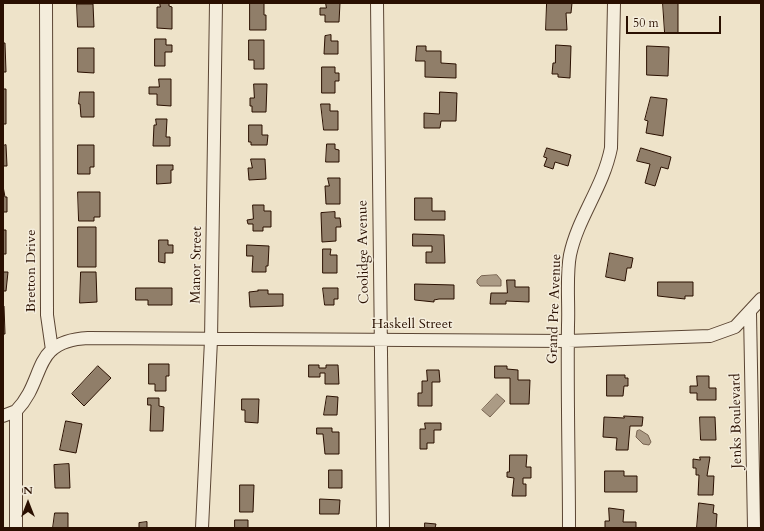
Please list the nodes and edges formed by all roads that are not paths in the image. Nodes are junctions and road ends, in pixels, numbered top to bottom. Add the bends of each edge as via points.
1 (46, 3) edge
2 (216, 3) edge
3 (377, 3) edge
4 (385, 3) edge
5 (614, 3) edge
6 (377, 25) junction
7 (761, 298) edge
8 (750, 312) junction
9 (211, 340) junction
10 (380, 340) junction
11 (568, 341) junction
12 (52, 350) junction
13 (16, 411) junction
14 (3, 416) edge
15 (16, 528) edge
16 (202, 528) edge
17 (383, 528) edge
18 (569, 528) edge
19 (754, 528) edge

1 - 12 street, Bretton Drive via 47,316
2 - 9 street, Manor Street
3 - 6 street, Coolidge Avenue
4 - 6 street
5 - 11 street, Grand Pre Avenue via 611,148 598,189 575,235 570,257
6 - 10 street, Coolidge Avenue
7 - 8 street, Haskell Street
8 - 11 street, Haskell Street via 735,327 710,336
8 - 19 street, Jenks Boulevard
9 - 10 street, Haskell Street
9 - 12 street, Haskell Street via 76,339 57,345
9 - 16 street, Manor Street
10 - 11 street, Haskell Street
10 - 17 street, Coolidge Avenue
11 - 18 street, Grand Pre Avenue
12 - 13 street via 41,365 26,400
13 - 14 street
13 - 15 street

